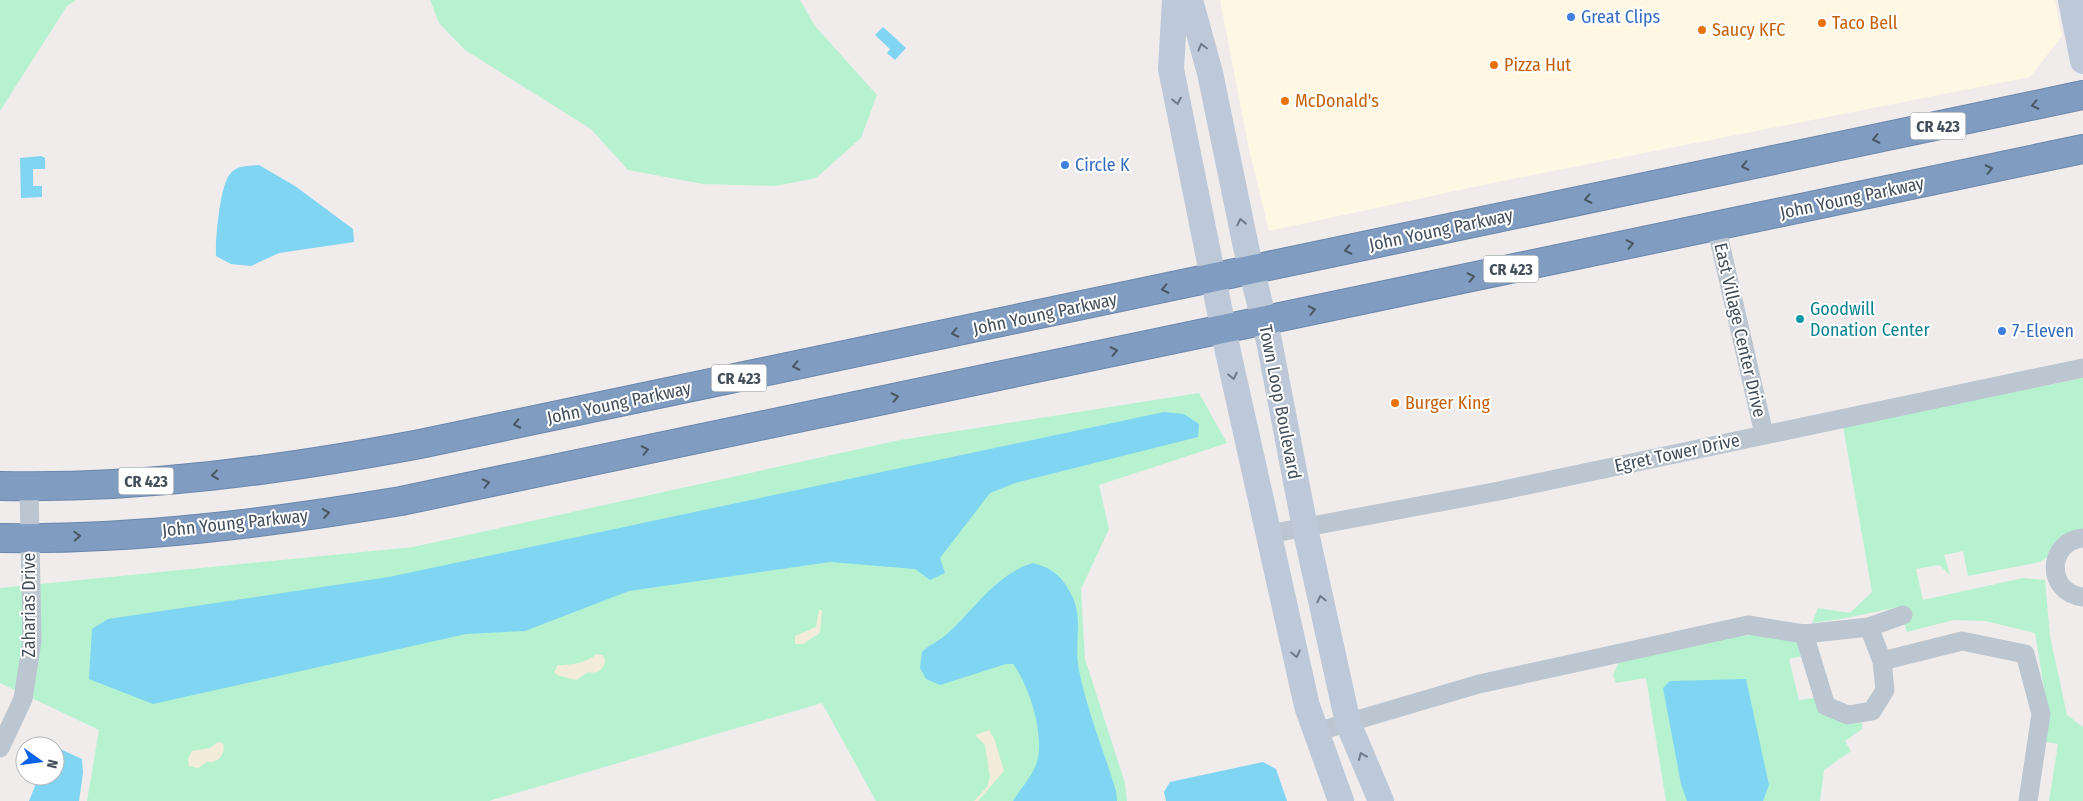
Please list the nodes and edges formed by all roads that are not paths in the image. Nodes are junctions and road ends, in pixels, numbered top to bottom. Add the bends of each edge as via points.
1 (1175, 0) edge
2 (1190, 0) edge
3 (2071, 0) edge
4 (2083, 62) edge
5 (1171, 69) junction
6 (2083, 95) edge
7 (1215, 96) junction
8 (2083, 149) edge
9 (1716, 226) junction
10 (1252, 270) junction
11 (1213, 278) junction
12 (1264, 320) junction
13 (1223, 328) junction
14 (2083, 368) edge
15 (1764, 434) junction
16 (0, 486) edge
17 (29, 487) junction
18 (1305, 528) junction
19 (1270, 534) junction
20 (0, 538) edge
21 (29, 538) junction
22 (2083, 538) edge
23 (2083, 597) edge
24 (1903, 615) dead end
25 (1869, 627) junction
26 (1804, 634) junction
27 (1882, 660) junction
28 (1348, 723) junction
29 (1316, 732) junction
30 (0, 748) edge
31 (1341, 801) edge
32 (1381, 801) edge
33 (2028, 801) edge

1 - 5 street
7 -> 2 street, Town Loop Boulevard
3 - 4 street
5 - 7 street via 1191,73 1201,79
5 -> 11 street
6 -> 10 highway, John Young Parkway / CR 423
10 -> 7 street, Town Loop Boulevard
9 -> 8 highway, John Young Parkway / CR 423
12 -> 9 highway, John Young Parkway / CR 423
9 - 15 street, East Village Center Drive
10 - 11 highway, John Young Parkway / CR 423
10 - 12 street, Town Loop Boulevard
11 - 13 street
11 -> 17 highway, John Young Parkway / CR 423 via 345,458 179,479
12 - 13 highway, John Young Parkway / CR 423
12 - 18 street, Town Loop Boulevard
13 -> 19 street
21 -> 13 highway, John Young Parkway / CR 423 via 217,528 401,501
14 - 15 street, Egret Tower Drive
15 - 18 street, Egret Tower Drive via 1499,491
16 - 17 highway, John Young Parkway / CR 423
17 - 21 street, Zaharias Drive
18 - 19 street, Egret Tower Drive
28 -> 18 street, Town Loop Boulevard
19 -> 29 street via 1307,706
20 - 21 highway, John Young Parkway / CR 423
21 - 30 street, Zaharias Drive via 32,641 23,699
22 - 23 street via 2071,540 2063,546 2054,563 2058,582 2064,590
24 - 25 street
25 - 26 street
25 - 27 street
26 - 27 street via 1826,706 1848,715 1872,711 1885,690
26 - 28 street via 1748,625 1479,684
27 - 33 street via 1962,641 2025,654 2041,714
28 - 29 street
32 -> 28 street, Town Loop Boulevard
29 - 31 street

